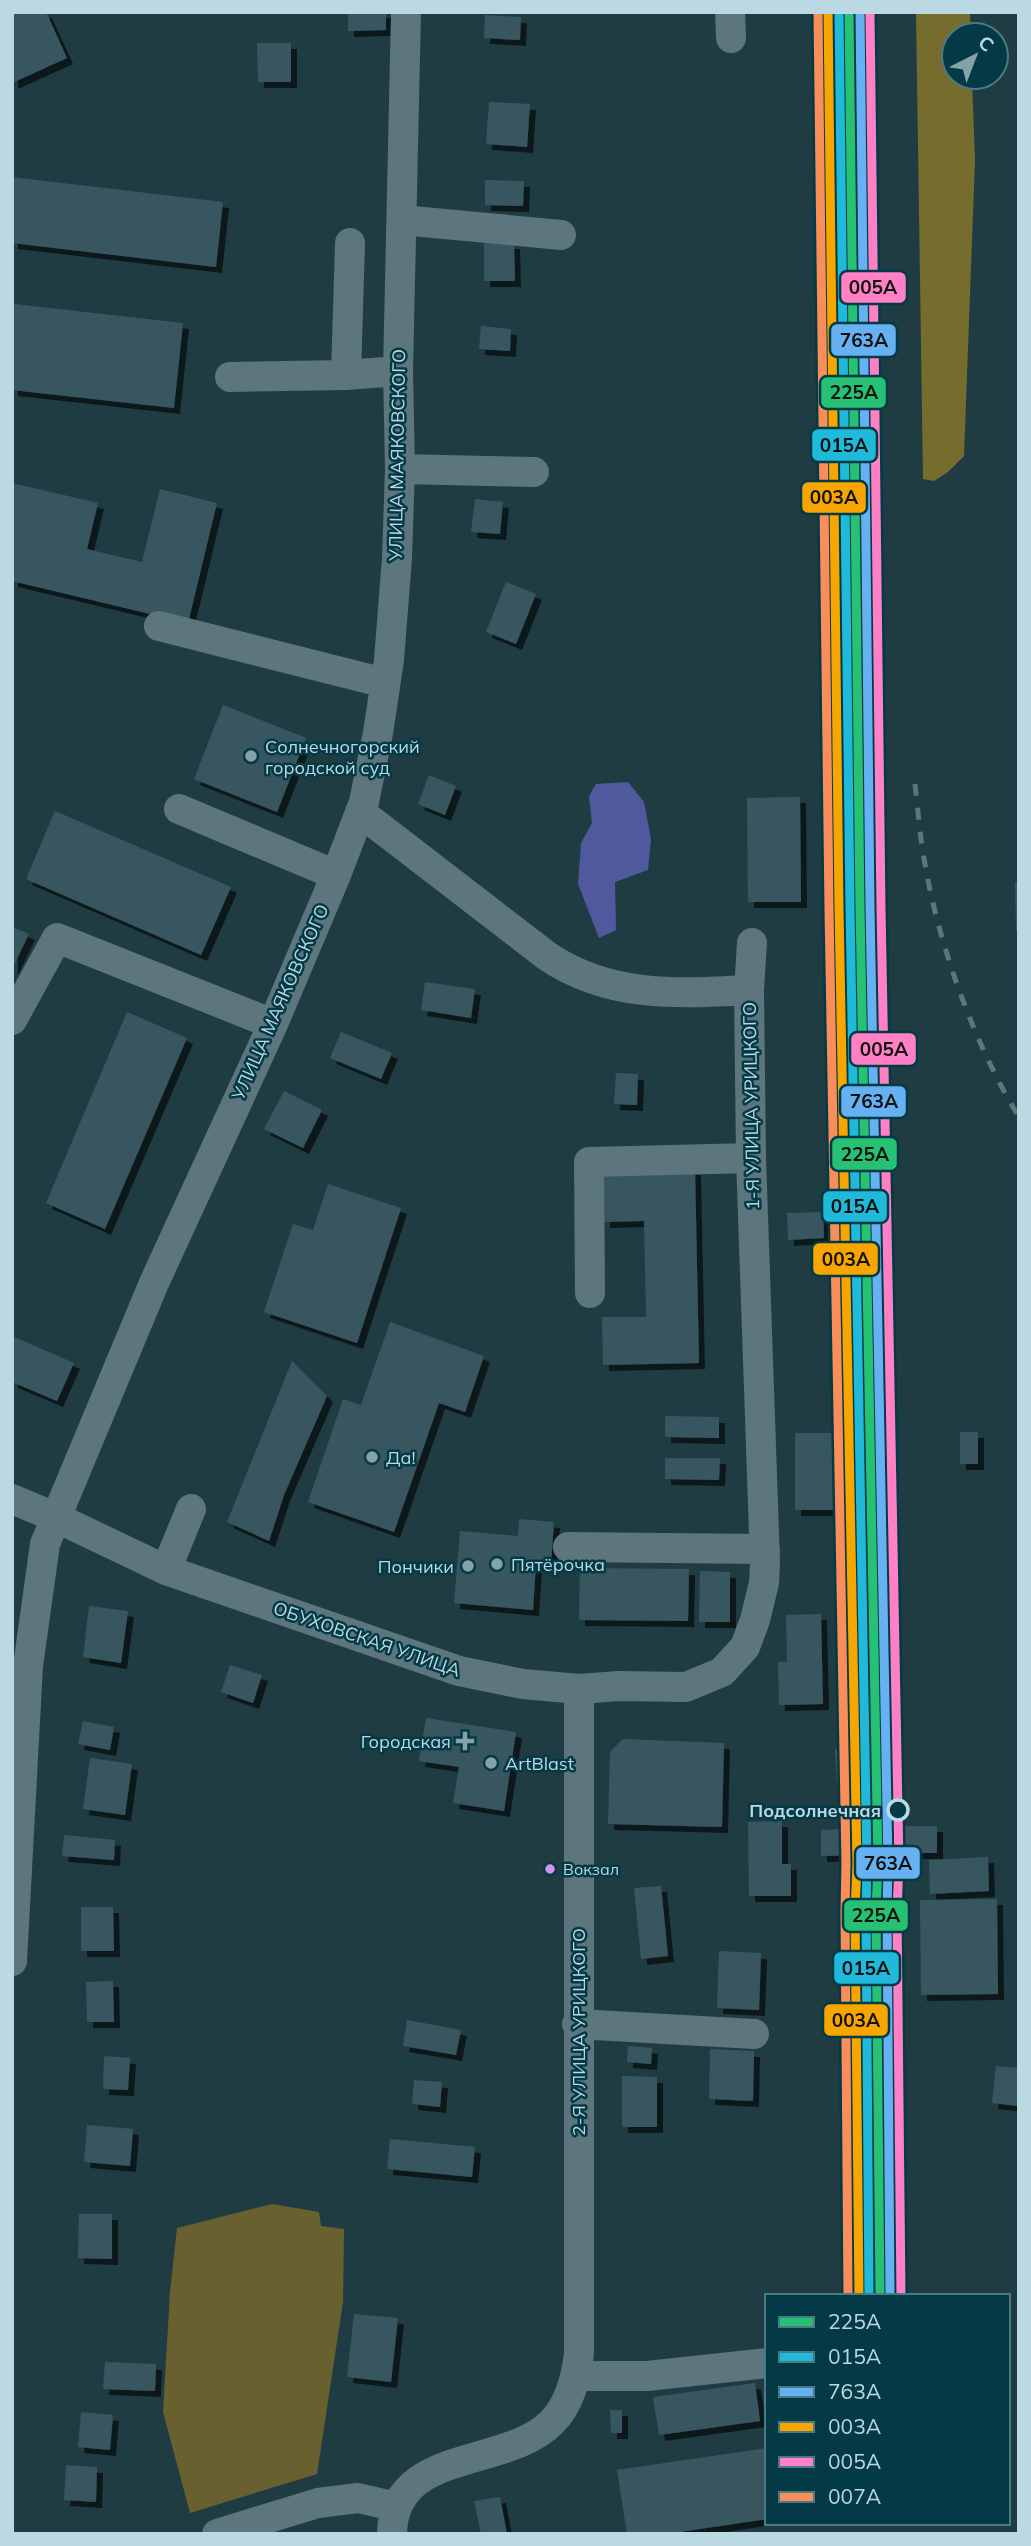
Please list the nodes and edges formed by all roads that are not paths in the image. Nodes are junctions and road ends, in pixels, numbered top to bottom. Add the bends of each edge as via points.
1 (406, 12) edge
2 (402, 220) junction
3 (561, 235) dead end
4 (350, 243) dead end
5 (398, 371) junction
6 (345, 375) junction
7 (230, 377) dead end
8 (400, 468) junction
9 (534, 472) dead end
10 (159, 626) dead end
11 (385, 683) junction
12 (178, 809) dead end
13 (360, 812) junction
14 (336, 875) junction
15 (752, 943) dead end
16 (749, 990) junction
17 (12, 1020) edge
18 (273, 1024) junction
19 (751, 1158) junction
20 (590, 1293) dead end
21 (12, 1499) edge
22 (191, 1509) dead end
23 (55, 1517) junction
24 (569, 1547) dead end
25 (765, 1549) junction
26 (166, 1570) junction
27 (734, 1660) joint
28 (579, 1689) junction
29 (19, 1726) edge
30 (12, 1961) edge
31 (578, 2024) junction
32 (754, 2034) dead end
33 (765, 2363) edge
34 (576, 2376) junction
35 (394, 2520) edge
36 (217, 2534) edge

1 - 2 street, УЛИЦА МАЯКОВСКОГО
2 - 3 street
2 - 5 street, УЛИЦА МАЯКОВСКОГО
4 - 6 street
5 - 6 street
5 - 8 street, УЛИЦА МАЯКОВСКОГО
6 - 7 street
8 - 9 street
8 - 11 street, УЛИЦА МАЯКОВСКОГО
10 - 11 street
11 - 13 street, УЛИЦА МАЯКОВСКОГО
12 - 14 street
13 - 14 street, УЛИЦА МАЯКОВСКОГО
13 - 16 street, 1-Я УЛИЦА УРИЦКОГО via 571,971 642,991
14 - 18 street, УЛИЦА МАЯКОВСКОГО
15 - 16 street
16 - 19 street, 1-Я УЛИЦА УРИЦКОГО
17 - 18 street via 57,938
18 - 23 street, УЛИЦА МАЯКОВСКОГО via 154,1283
19 - 20 street via 589,1162
19 - 25 street, 1-Я УЛИЦА УРИЦКОГО
21 - 23 street, ОБУХОВСКАЯ УЛИЦА
22 - 26 street
23 - 26 street, ОБУХОВСКАЯ УЛИЦА
23 - 29 street, УЛИЦА МАЯКОВСКОГО via 45,1544
24 - 25 street
25 - 27 street, 1-Я УЛИЦА УРИЦКОГО via 761,1604 745,1647
26 - 28 street, ОБУХОВСКАЯ УЛИЦА via 459,1671
27 - 28 street, ОБУХОВСКАЯ УЛИЦА via 722,1672 687,1687
28 - 31 street, 2-Я УЛИЦА УРИЦКОГО
29 - 30 street, УЛИЦА МАЯКОВСКОГО
31 - 32 street
31 - 34 street, 2-Я УЛИЦА УРИЦКОГО
33 - 34 street via 647,2376
34 - 35 street, 2-Я УЛИЦА УРИЦКОГО via 569,2397 551,2423 513,2445 437,2469 420,2479 406,2492
35 - 36 street via 358,2498 318,2503

